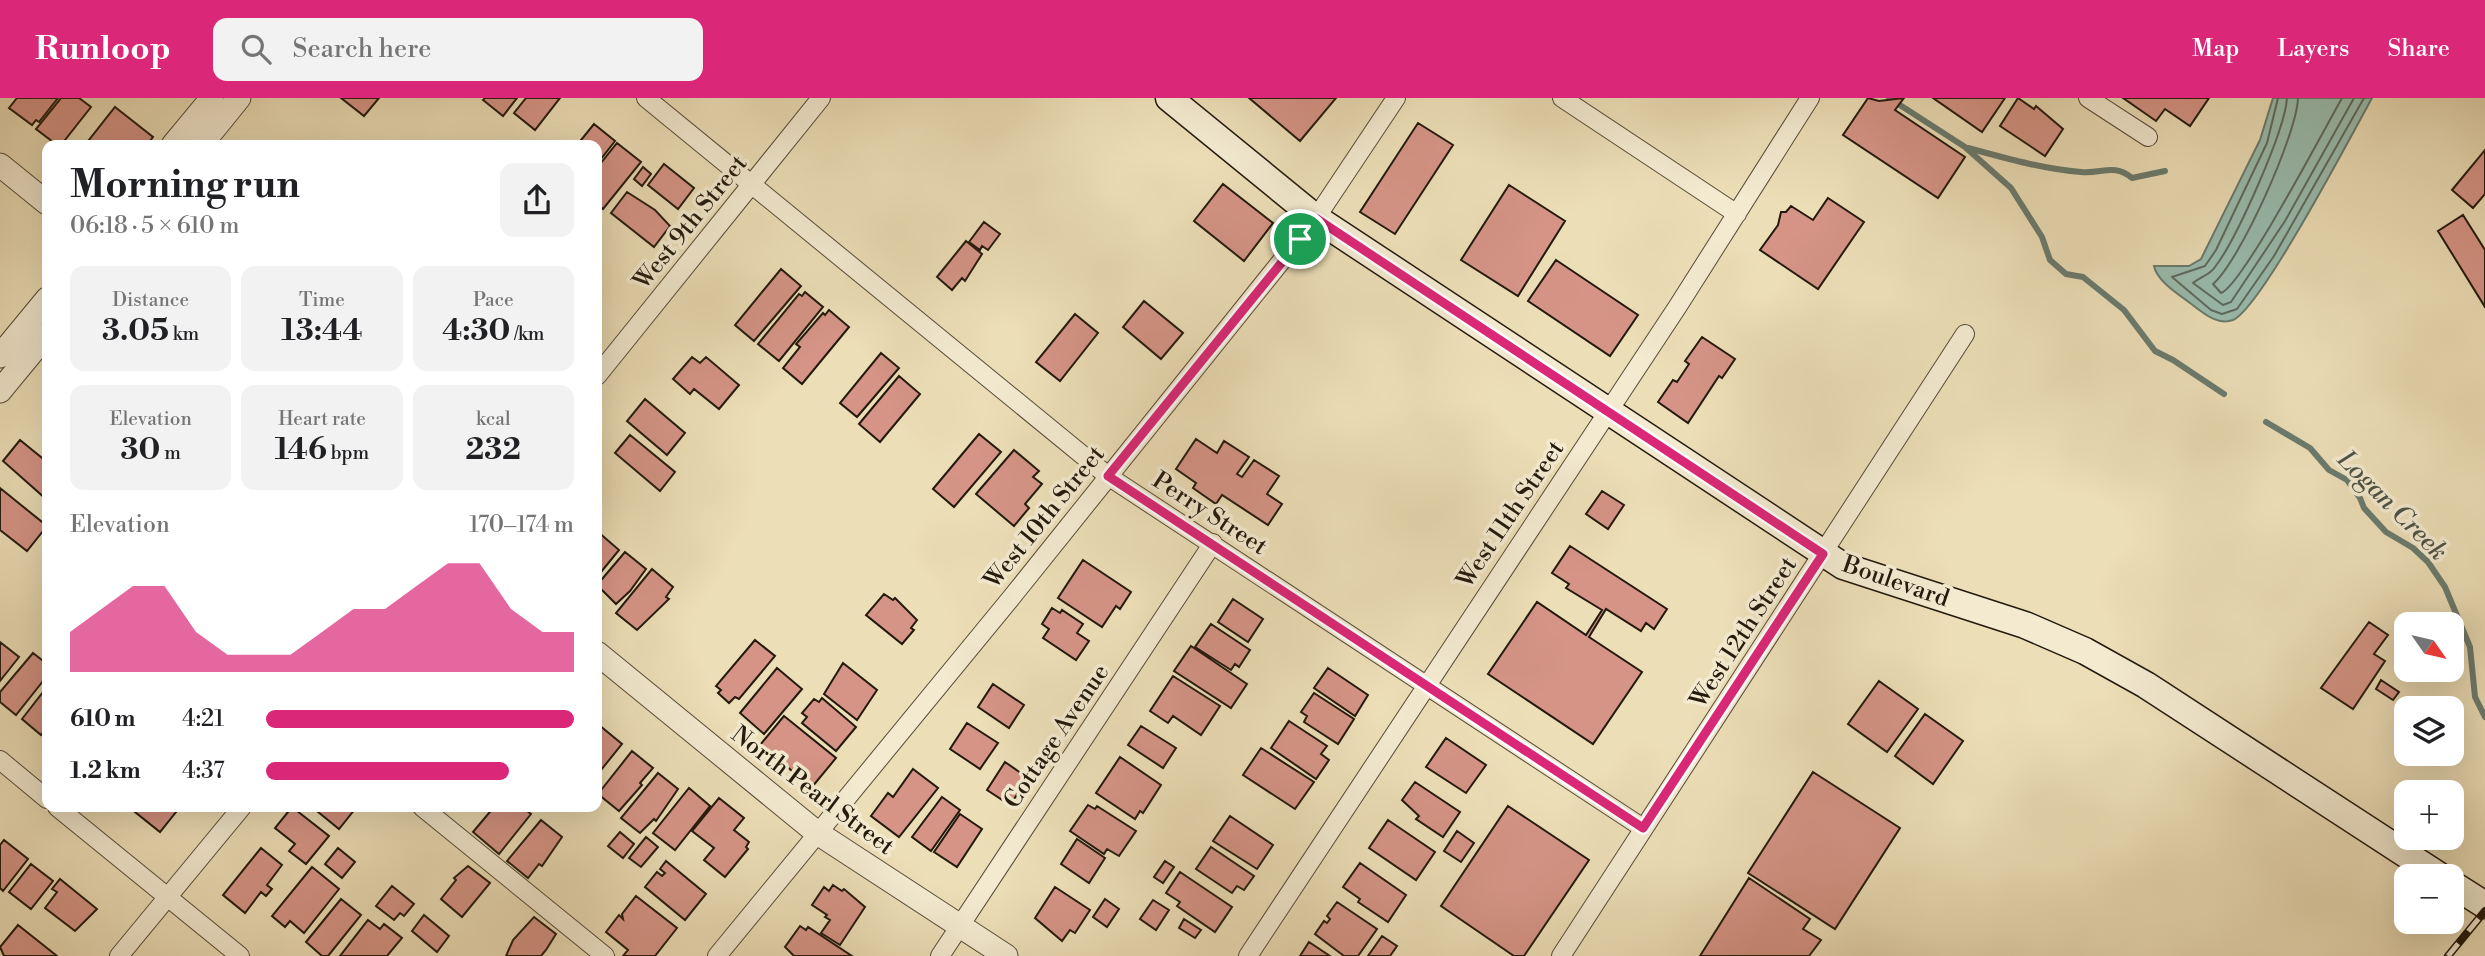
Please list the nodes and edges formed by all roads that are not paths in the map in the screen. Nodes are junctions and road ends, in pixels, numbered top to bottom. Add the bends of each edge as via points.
1 (212, 98) edge
2 (239, 98) edge
3 (646, 98) edge
4 (821, 98) edge
5 (1168, 98) edge
6 (1396, 98) edge
7 (1562, 98) edge
8 (1810, 98) edge
9 (2088, 98) edge
10 (2148, 137) dead end
11 (177, 140) edge
12 (205, 140) edge
13 (0, 165) edge
14 (751, 184) junction
15 (42, 199) edge
16 (1737, 214) junction
17 (1317, 219) junction
18 (42, 305) edge
19 (1965, 334) dead end
20 (42, 340) edge
21 (0, 356) edge
22 (602, 370) edge
23 (0, 391) edge
24 (1607, 412) junction
25 (1108, 476) junction
26 (1213, 543) junction
27 (1823, 554) junction
28 (602, 657) edge
29 (1426, 685) junction
30 (0, 760) edge
31 (42, 795) edge
32 (63, 812) edge
33 (238, 812) edge
34 (428, 812) edge
35 (1643, 828) junction
36 (816, 832) junction
37 (2421, 864) edge
38 (2464, 892) edge
39 (168, 897) junction
40 (2485, 905) edge
41 (959, 925) junction
42 (119, 956) edge
43 (240, 956) edge
44 (605, 956) edge
45 (717, 956) edge
46 (940, 956) edge
47 (1006, 956) edge
48 (1248, 956) edge
49 (1561, 956) edge

1 - 11 street
2 - 12 street
3 - 14 street, Perry Street
4 - 14 street, West 9th Street
5 - 17 main road, Boulevard
6 - 17 street, West 10th Street
7 - 16 street
8 - 16 street, West 11th Street
9 - 10 street
13 - 15 street
14 - 22 street, West 9th Street
14 - 25 street, Perry Street
16 - 24 street, West 11th Street
17 - 24 main road, Boulevard
17 - 25 street, West 10th Street
18 - 21 street
19 - 27 street, West 12th Street
20 - 23 street
24 - 27 main road, Boulevard
24 - 29 street, West 11th Street
25 - 26 street, Perry Street
25 - 36 street, West 10th Street
26 - 29 street, Perry Street
26 - 41 street, Cottage Avenue
27 - 35 street, West 12th Street
27 - 37 main road, Boulevard via 1843,566 2051,635 2097,657
28 - 36 street, North Pearl Street
29 - 35 street, Perry Street
29 - 48 street, West 11th Street
30 - 31 street
32 - 39 street
33 - 39 street
34 - 44 street
35 - 49 street, West 12th Street
36 - 41 street, North Pearl Street
36 - 45 street, West 10th Street
38 - 40 main road
39 - 42 street
39 - 43 street
41 - 46 street, Cottage Avenue
41 - 47 street, North Pearl Street

